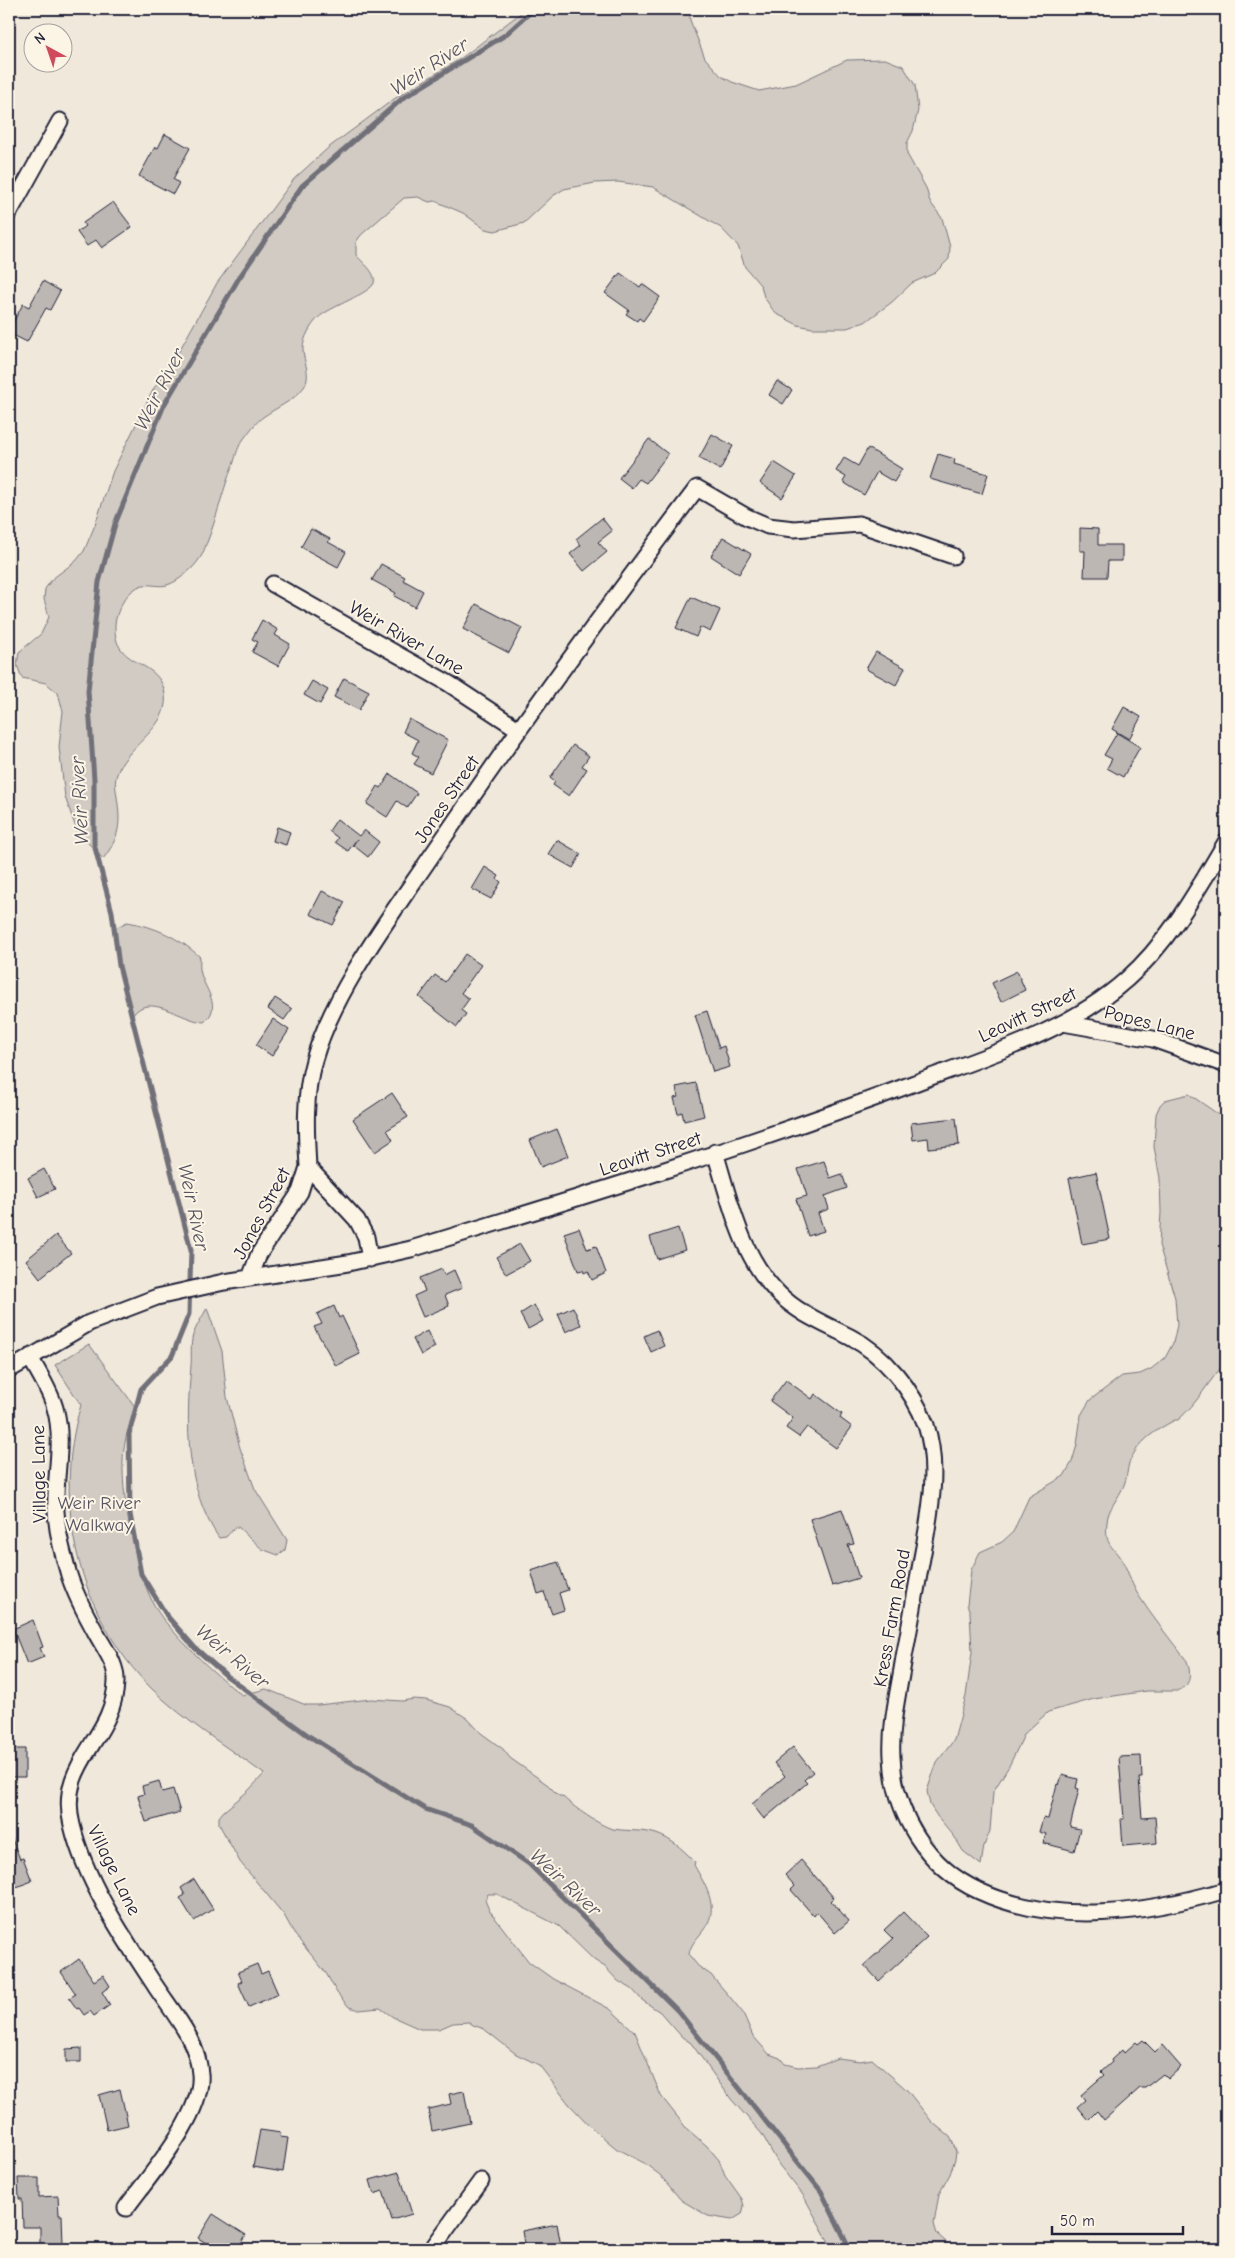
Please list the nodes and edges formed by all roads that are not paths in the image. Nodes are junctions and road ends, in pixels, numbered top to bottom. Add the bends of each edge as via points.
1 (60, 121) dead end
2 (9, 213) edge
3 (953, 556) dead end
4 (273, 584) dead end
5 (518, 728) junction
6 (1226, 842) edge
7 (1064, 1023) junction
8 (1226, 1065) edge
9 (715, 1152) junction
10 (308, 1168) junction
11 (370, 1259) junction
12 (250, 1278) junction
13 (30, 1357) junction
14 (9, 1370) edge
15 (1226, 1890) edge
16 (481, 2181) dead end
17 (126, 2208) dead end
18 (432, 2249) edge

1 - 2 street
3 - 5 street, Jones Street via 859,524 794,529 768,526 697,488
4 - 5 street, Weir River Lane
5 - 10 street, Jones Street via 366,955 334,1012 310,1077 306,1128
6 - 7 street, Leavitt Street via 1165,938 1148,958 1120,985
7 - 8 street, Popes Lane via 1153,1039
7 - 9 street, Leavitt Street via 878,1097
9 - 11 street, Leavitt Street via 486,1226
9 - 15 street, Kress Farm Road via 740,1232 766,1280 792,1306 853,1338 878,1356 900,1380 925,1424 934,1478 898,1697 892,1757 901,1808 914,1834 931,1855 970,1887 1028,1908 1108,1913
10 - 11 street, Jones Street via 356,1220 366,1237
10 - 12 street, Jones Street via 300,1192 259,1254
11 - 12 street, Leavitt Street
12 - 13 street, Leavitt Street via 157,1297 90,1323
13 - 14 street, Leavitt Street
13 - 17 street, Village Lane via 50,1394 58,1421 56,1509 60,1544 70,1578 114,1667 116,1679 108,1715 70,1786 68,1806 72,1827 93,1881 191,2041 201,2076 190,2117
16 - 18 street

